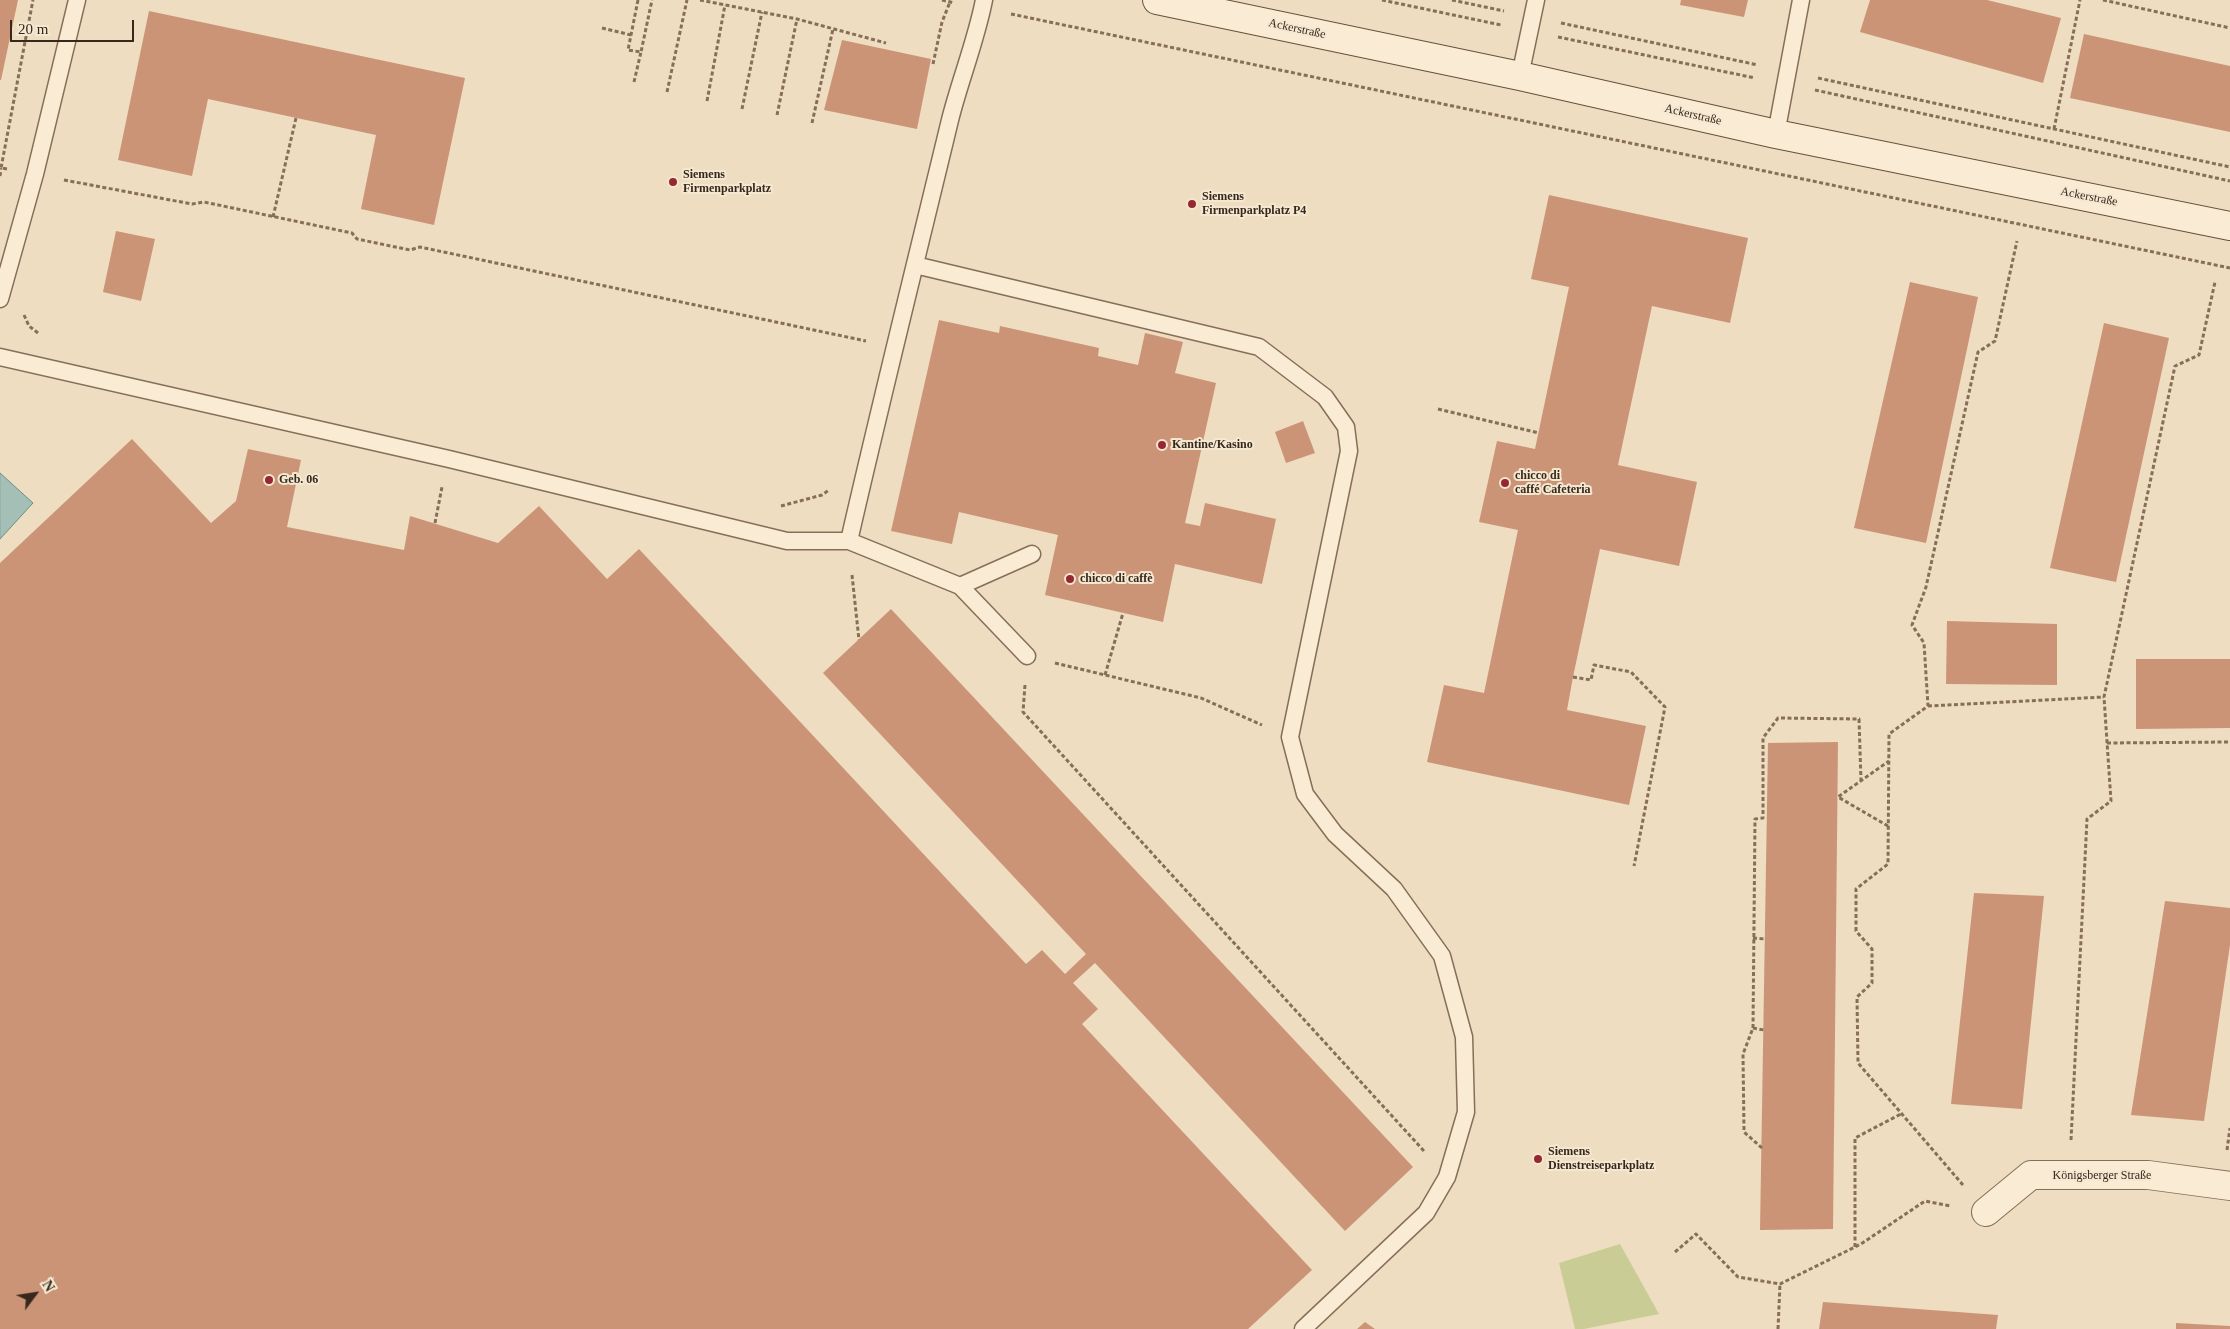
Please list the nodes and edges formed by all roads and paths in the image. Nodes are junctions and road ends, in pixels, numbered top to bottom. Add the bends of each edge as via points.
1 (33, 0) edge
2 (77, 0) edge
3 (638, 0) edge
4 (652, 0) edge
5 (687, 0) edge
6 (700, 0) edge
7 (942, 0) edge
8 (1157, 0) edge
9 (1452, 0) edge
10 (1536, 0) edge
11 (1801, 0) edge
12 (2080, 0) edge
13 (2103, 0) edge
14 (950, 2) junction
15 (984, 4) edge
16 (725, 5) junction
17 (762, 12) junction
18 (1532, 17) junction
19 (797, 19) junction
20 (942, 22) dead end
21 (602, 28) dead end
22 (2230, 28) edge
23 (833, 29) junction
24 (631, 35) junction
25 (886, 43) dead end
26 (641, 52) junction
27 (1766, 67) dead end
28 (1520, 76) junction
29 (1811, 76) dead end
30 (634, 82) dead end
31 (667, 92) dead end
32 (708, 100) dead end
33 (742, 110) dead end
34 (777, 115) dead end
35 (296, 118) dead end
36 (812, 124) dead end
37 (2054, 129) junction
38 (1776, 134) junction
39 (0, 137) edge
40 (7, 138) junction
41 (2230, 167) edge
42 (2, 168) junction
43 (35, 174) junction
44 (0, 176) edge
45 (274, 217) junction
46 (2230, 226) edge
47 (2017, 241) dead end
48 (915, 265) junction
49 (2230, 268) edge
50 (2215, 282) dead end
51 (0, 299) edge
52 (23, 311) dead end
53 (43, 338) dead end
54 (893, 347) junction
55 (0, 357) edge
56 (1438, 409) dead end
57 (1539, 434) dead end
58 (837, 485) dead end
59 (774, 506) dead end
60 (849, 541) junction
61 (1032, 554) dead end
62 (960, 586) junction
63 (1123, 613) dead end
64 (1027, 656) junction
65 (1105, 675) junction
66 (1573, 677) dead end
67 (2104, 697) junction
68 (1928, 706) junction
69 (1290, 737) junction
70 (2230, 742) edge
71 (2107, 743) junction
72 (1889, 760) junction
73 (1861, 781) junction
74 (1889, 827) junction
75 (1634, 866) dead end
76 (1753, 938) junction
77 (1765, 939) dead end
78 (1753, 1028) junction
79 (1764, 1030) dead end
80 (1901, 1114) junction
81 (1762, 1148) dead end
82 (2070, 1175) junction
83 (1447, 1177) junction
84 (2230, 1186) edge
85 (1986, 1212) junction
86 (1855, 1247) junction
87 (1675, 1252) dead end
88 (1780, 1284) junction
89 (1303, 1329) edge
90 (1778, 1329) edge

1 - 40 path
2 - 43 lane
3 - 24 path
4 - 26 path
5 - 31 path
6 - 16 path
7 - 14 path
8 - 28 street, Ackerstraße
9 - 18 path
10 - 18 lane
11 - 38 lane
12 - 37 path
13 - 22 path
14 - 15 path
14 - 20 path
15 - 48 lane via 951,117
15 - 49 path
16 - 17 path
16 - 32 path
17 - 19 path
17 - 33 path
18 - 27 path
18 - 28 lane
19 - 23 path
19 - 34 path
21 - 24 path
23 - 25 path
23 - 36 path
24 - 26 path via 628,50
26 - 30 path
28 - 38 street, Ackerstraße
29 - 37 path
35 - 45 path
37 - 41 path
38 - 46 street, Ackerstraße
39 - 40 path
40 - 42 path
42 - 43 path
42 - 44 path
43 - 45 path
43 - 51 lane
45 - 54 path via 352,234 366,241 410,250 420,248
47 - 68 path via 1995,341 1978,352 1926,587 1912,625 1924,643
48 - 54 lane
48 - 69 lane via 1259,347 1325,397 1346,427 1349,451
50 - 67 path via 2199,355 2175,366
52 - 53 path via 29,326
54 - 60 lane
55 - 60 lane via 449,459 787,541
56 - 57 path
58 - 59 path via 822,495
60 - 62 lane
61 - 62 lane
62 - 64 lane
63 - 65 path
64 - 65 path
64 - 83 path via 1023,712
65 - 69 path via 1201,698
66 - 75 path via 1591,680 1594,664 1631,672 1665,706
67 - 68 path
67 - 71 path
68 - 72 path via 1889,734
69 - 83 lane via 1305,794 1335,834 1394,889 1442,956 1464,1037 1466,1112
70 - 71 path
71 - 82 path via 2111,801 2087,820
72 - 73 path
72 - 74 path
73 - 74 path via 1838,797
73 - 76 path via 1859,719 1778,718 1763,738 1763,818 1754,819
74 - 80 path via 1888,864 1856,889 1856,931 1872,949 1872,983 1857,998 1858,1063
76 - 77 path
76 - 78 path
78 - 79 path
78 - 81 path via 1743,1054 1744,1132
80 - 85 path
80 - 86 path via 1855,1138
82 - 84 street, Königsberger Straße via 2148,1175
82 - 85 street, Königsberger Straße via 2031,1175
83 - 89 lane via 1426,1213
85 - 86 path via 1925,1201
86 - 88 path
87 - 88 path via 1696,1234 1738,1277
88 - 90 path

